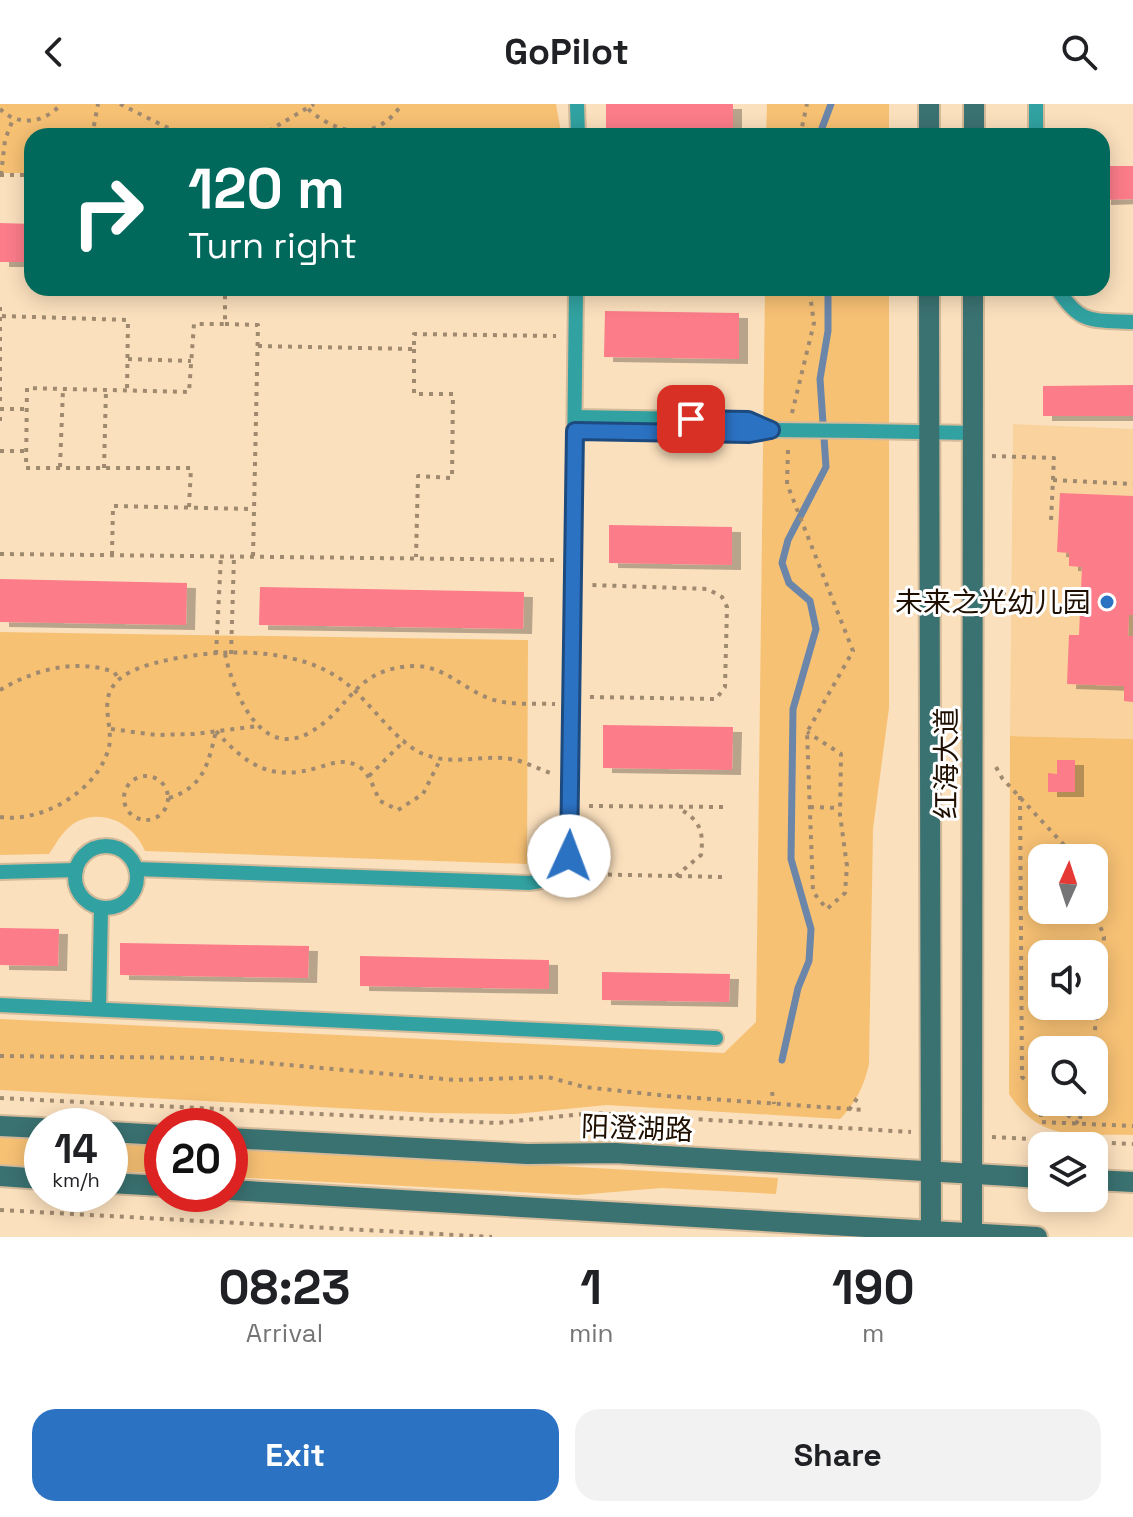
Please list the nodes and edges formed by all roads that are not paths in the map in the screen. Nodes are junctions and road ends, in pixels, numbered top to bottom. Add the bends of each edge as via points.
1 (577, 104) edge
2 (929, 104) edge
3 (974, 104) edge
4 (1036, 104) edge
5 (578, 128) edge
6 (929, 128) edge
7 (974, 128) edge
8 (1036, 128) edge
9 (576, 296) edge
10 (929, 296) edge
11 (973, 296) edge
12 (1062, 296) edge
13 (1133, 322) edge
14 (575, 424) junction
15 (929, 432) junction
16 (974, 433) junction
17 (136, 869) junction
18 (76, 870) junction
19 (0, 872) edge
20 (101, 908) junction
21 (0, 1005) edge
22 (99, 1009) junction
23 (716, 1038) dead end
24 (0, 1126) edge
25 (24, 1127) edge
26 (248, 1139) edge
27 (931, 1171) junction
28 (973, 1174) junction
29 (0, 1176) edge
30 (1028, 1177) edge
31 (24, 1178) edge
32 (1108, 1181) edge
33 (1133, 1182) edge
34 (248, 1191) edge
35 (931, 1234) edge
36 (972, 1235) edge
37 (1037, 1237) edge

1 - 5 lane
2 - 6 main road
3 - 7 main road
4 - 8 lane
9 - 14 lane
10 - 15 main road, 红海大道
11 - 16 main road, 红海大道
12 - 13 lane via 1084,319
14 - 15 lane, bridge via 748,420 771,430
14 - 17 lane via 571,780 569,856 564,868 543,882 529,883
15 - 16 lane
15 - 27 main road, 红海大道
16 - 28 main road, 红海大道
17 - 18 lane via 125,853 106,846 87,853
17 - 20 lane via 129,898
18 - 19 lane
18 - 20 lane via 78,890
20 - 22 lane
21 - 22 lane
22 - 23 lane
24 - 25 main road
26 - 27 main road, 阳澄湖路
27 - 28 main road, 阳澄湖路
27 - 35 main road, 红海大道
28 - 30 main road, 阳澄湖路
28 - 36 main road, 红海大道
29 - 31 main road
32 - 33 main road
34 - 35 main road
35 - 36 main road
36 - 37 main road

